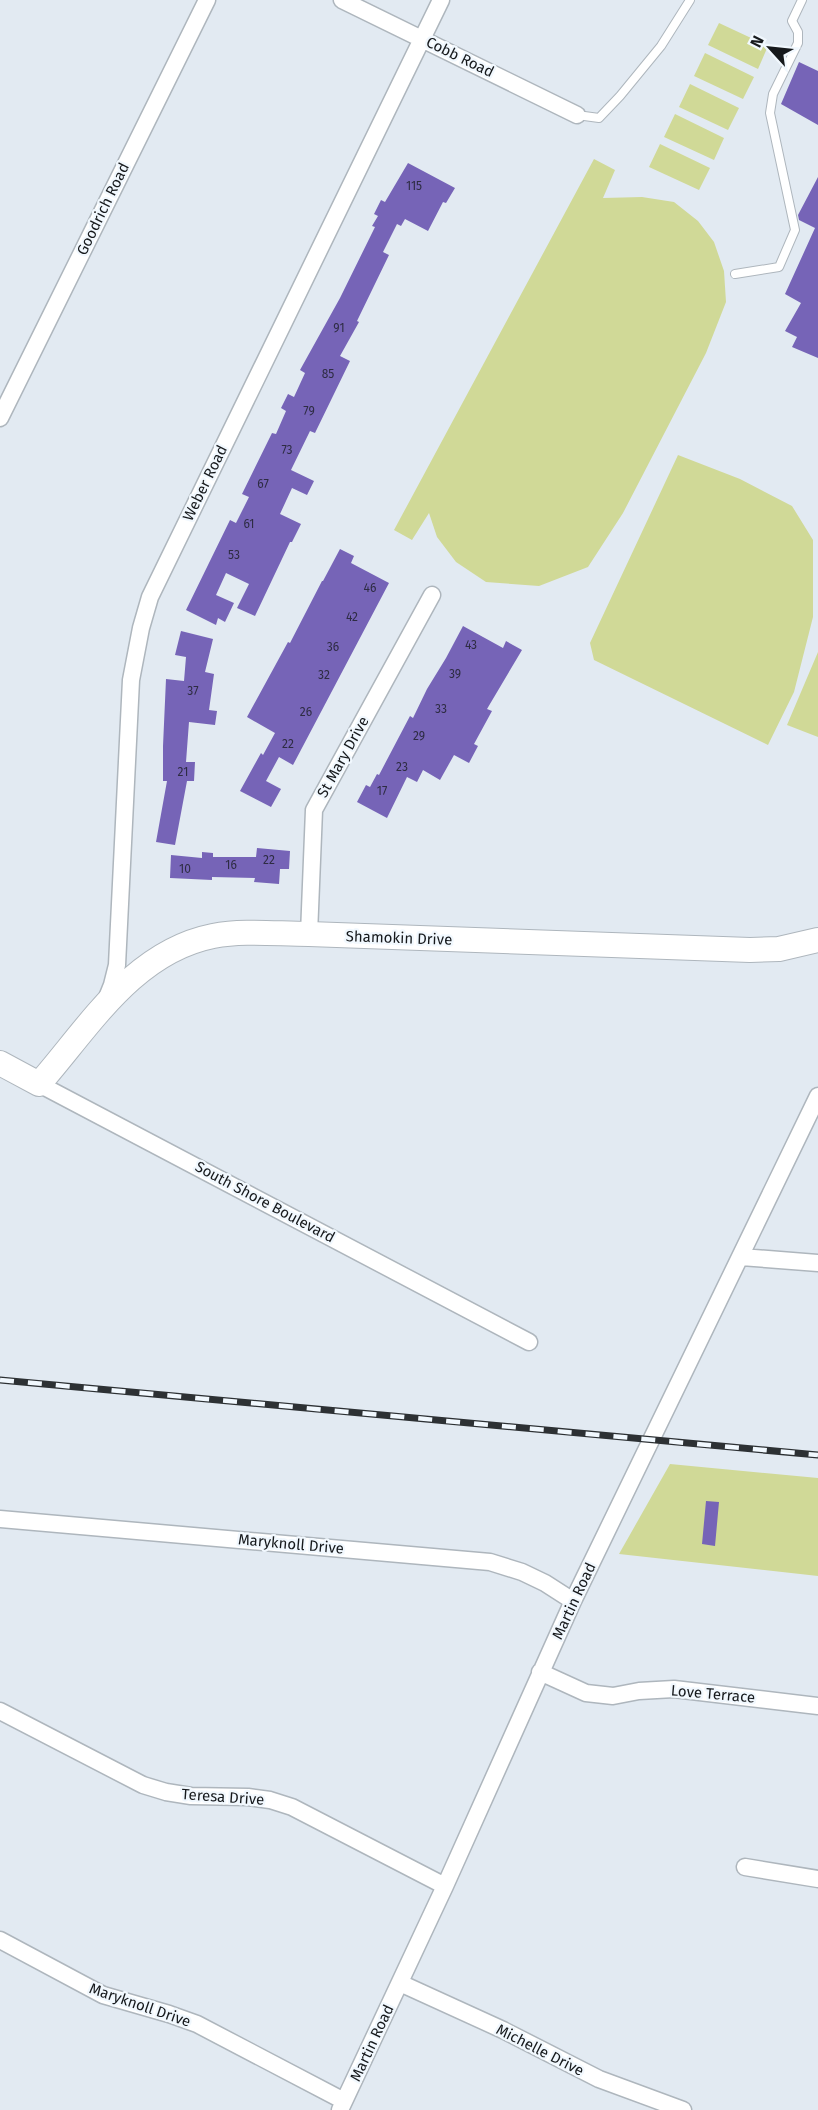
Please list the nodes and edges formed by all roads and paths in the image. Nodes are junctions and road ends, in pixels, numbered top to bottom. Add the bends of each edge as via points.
1 (207, 0) edge
2 (342, 0) edge
3 (441, 0) edge
4 (690, 0) edge
5 (802, 0) edge
6 (422, 39) junction
7 (577, 115) joint
8 (735, 274) dead end
9 (0, 418) edge
10 (432, 595) dead end
11 (309, 934) junction
12 (818, 940) edge
13 (104, 1004) junction
14 (0, 1063) edge
15 (39, 1084) junction
16 (818, 1096) edge
17 (741, 1257) junction
18 (818, 1263) edge
19 (529, 1342) dead end
20 (0, 1519) edge
21 (573, 1601) junction
22 (540, 1672) junction
23 (818, 1706) edge
24 (0, 1711) edge
25 (745, 1867) dead end
26 (818, 1879) edge
27 (445, 1886) junction
28 (0, 1940) edge
29 (400, 1983) junction
30 (342, 2106) edge
31 (683, 2110) edge

1 - 9 street, Goodrich Road
2 - 6 street, Cobb Road
3 - 6 street, Weber Road
4 - 7 lane via 661,46 599,118
5 - 8 lane via 792,21 798,43 773,94 770,113 795,230 779,267
6 - 7 street, Cobb Road
6 - 13 street, Weber Road via 150,597 131,680 117,965
10 - 11 street, St Mary Drive via 314,810
11 - 12 street, Shamokin Drive via 750,950 779,949
11 - 13 street, Shamokin Drive via 238,933 187,944 136,974
13 - 15 street, Shamokin Drive
14 - 15 street, South Shore Boulevard
15 - 19 street, South Shore Boulevard
16 - 17 street, Martin Road
17 - 18 street
17 - 21 street, Martin Road
20 - 21 street, Maryknoll Drive via 490,1562 522,1572
21 - 22 street, Martin Road
22 - 23 street, Love Terrace via 586,1693 613,1696 674,1689
22 - 27 street, Martin Road
24 - 27 street, Teresa Drive via 143,1785 190,1796 248,1797 292,1807
25 - 26 street
27 - 29 street, Martin Road
28 - 30 street, Maryknoll Drive via 103,1995 197,2024
29 - 30 street, Martin Road
29 - 31 street, Michelle Drive via 599,2079

